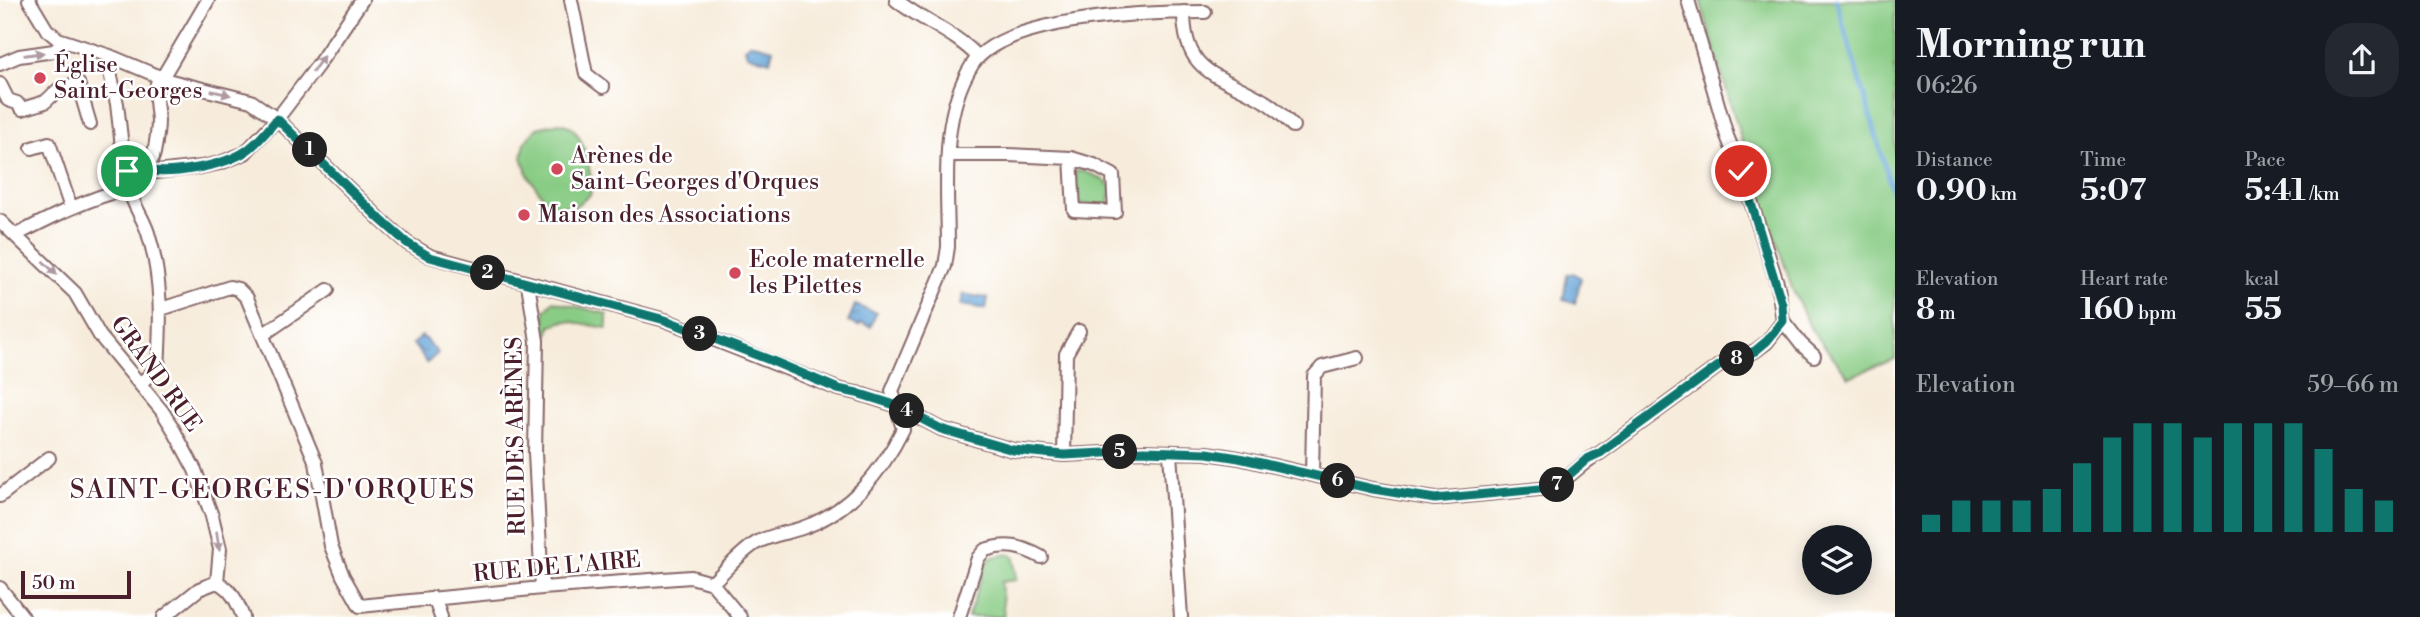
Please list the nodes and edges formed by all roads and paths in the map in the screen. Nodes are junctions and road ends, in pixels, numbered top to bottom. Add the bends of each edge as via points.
1 (29, 0) edge
2 (208, 0) edge
3 (362, 0) edge
4 (570, 0) edge
5 (896, 0) edge
6 (1688, 0) edge
7 (1161, 7) edge
8 (1184, 12) junction
9 (1205, 12) dead end
10 (62, 40) junction
11 (110, 56) junction
12 (978, 57) junction
13 (0, 64) edge
14 (160, 78) junction
15 (0, 84) edge
16 (603, 87) dead end
17 (277, 119) junction
18 (90, 124) dead end
19 (1293, 126) dead end
20 (32, 148) dead end
21 (949, 155) junction
22 (1070, 158) junction
23 (147, 166) junction
24 (131, 183) junction
25 (71, 208) junction
26 (0, 222) edge
27 (16, 235) junction
28 (528, 284) junction
29 (328, 290) dead end
30 (162, 309) junction
31 (1783, 321) junction
32 (1079, 331) dead end
33 (264, 334) junction
34 (1814, 356) dead end
35 (1357, 358) dead end
36 (140, 384) junction
37 (895, 405) junction
38 (1170, 453) junction
39 (1064, 455) junction
40 (49, 458) dead end
41 (1312, 474) junction
42 (0, 496) edge
43 (1041, 557) dead end
44 (217, 582) junction
45 (712, 583) junction
46 (0, 588) edge
47 (542, 588) junction
48 (434, 598) junction
49 (23, 617) edge
50 (164, 617) edge
51 (243, 617) edge
52 (440, 617) edge
53 (740, 617) edge
54 (959, 617) edge
55 (1181, 617) edge

1 - 10 street via 47,30
2 - 14 street
17 -> 3 street
4 - 16 street via 586,74
5 - 12 street via 962,41
6 - 31 street via 1727,136 1778,286
7 - 8 street
7 - 12 street via 1052,25 1012,37
8 - 9 street
8 - 19 street via 1184,33 1199,65 1268,102
10 - 11 street
13 -> 10 street via 54,51
11 - 14 street
11 - 24 street via 124,164
12 - 21 street via 955,106
14 -> 17 street via 251,101
14 - 23 street via 155,89 157,136
15 - 18 street via 21,114 58,89 78,83
17 - 23 street via 245,153 220,163 150,172
17 - 28 street via 407,243 430,257
20 - 25 street via 55,142
21 - 22 street
21 - 37 street via 945,266 896,379 892,391
22 - 22 street via 1074,211 1115,212 1113,175
23 - 24 street
24 - 25 street
24 - 30 street via 131,195 148,234
25 - 27 street
26 - 27 street, GRAND RUE
27 -> 36 street, GRAND RUE via 75,293 100,336
28 - 37 street via 665,320 838,389
28 - 47 street, RUE DES ARÈNES via 537,341 535,453
29 - 33 street
30 - 33 street via 233,288 247,298
30 - 36 street via 158,367
31 - 34 street
31 - 41 street via 1755,351 1720,365 1550,488 1435,499
32 - 39 street via 1066,354
33 - 48 street, RUE DE L'AIRE via 316,463 331,546 360,606
35 - 41 street via 1322,367 1314,376
36 -> 44 street, GRAND RUE via 162,411 195,470 219,540
37 - 39 street via 941,429 994,445
37 - 45 street via 903,429 888,459 866,485 818,521 755,544
38 - 39 street
38 - 41 street via 1217,454
38 - 55 street
40 - 42 street
43 - 54 street via 1013,544 985,550 978,558
44 - 50 street via 199,589
44 - 51 street via 229,588
45 - 47 street, RUE DE L'AIRE via 691,577
45 - 53 street
46 - 49 street
47 - 48 street, RUE DE L'AIRE
48 - 52 street

